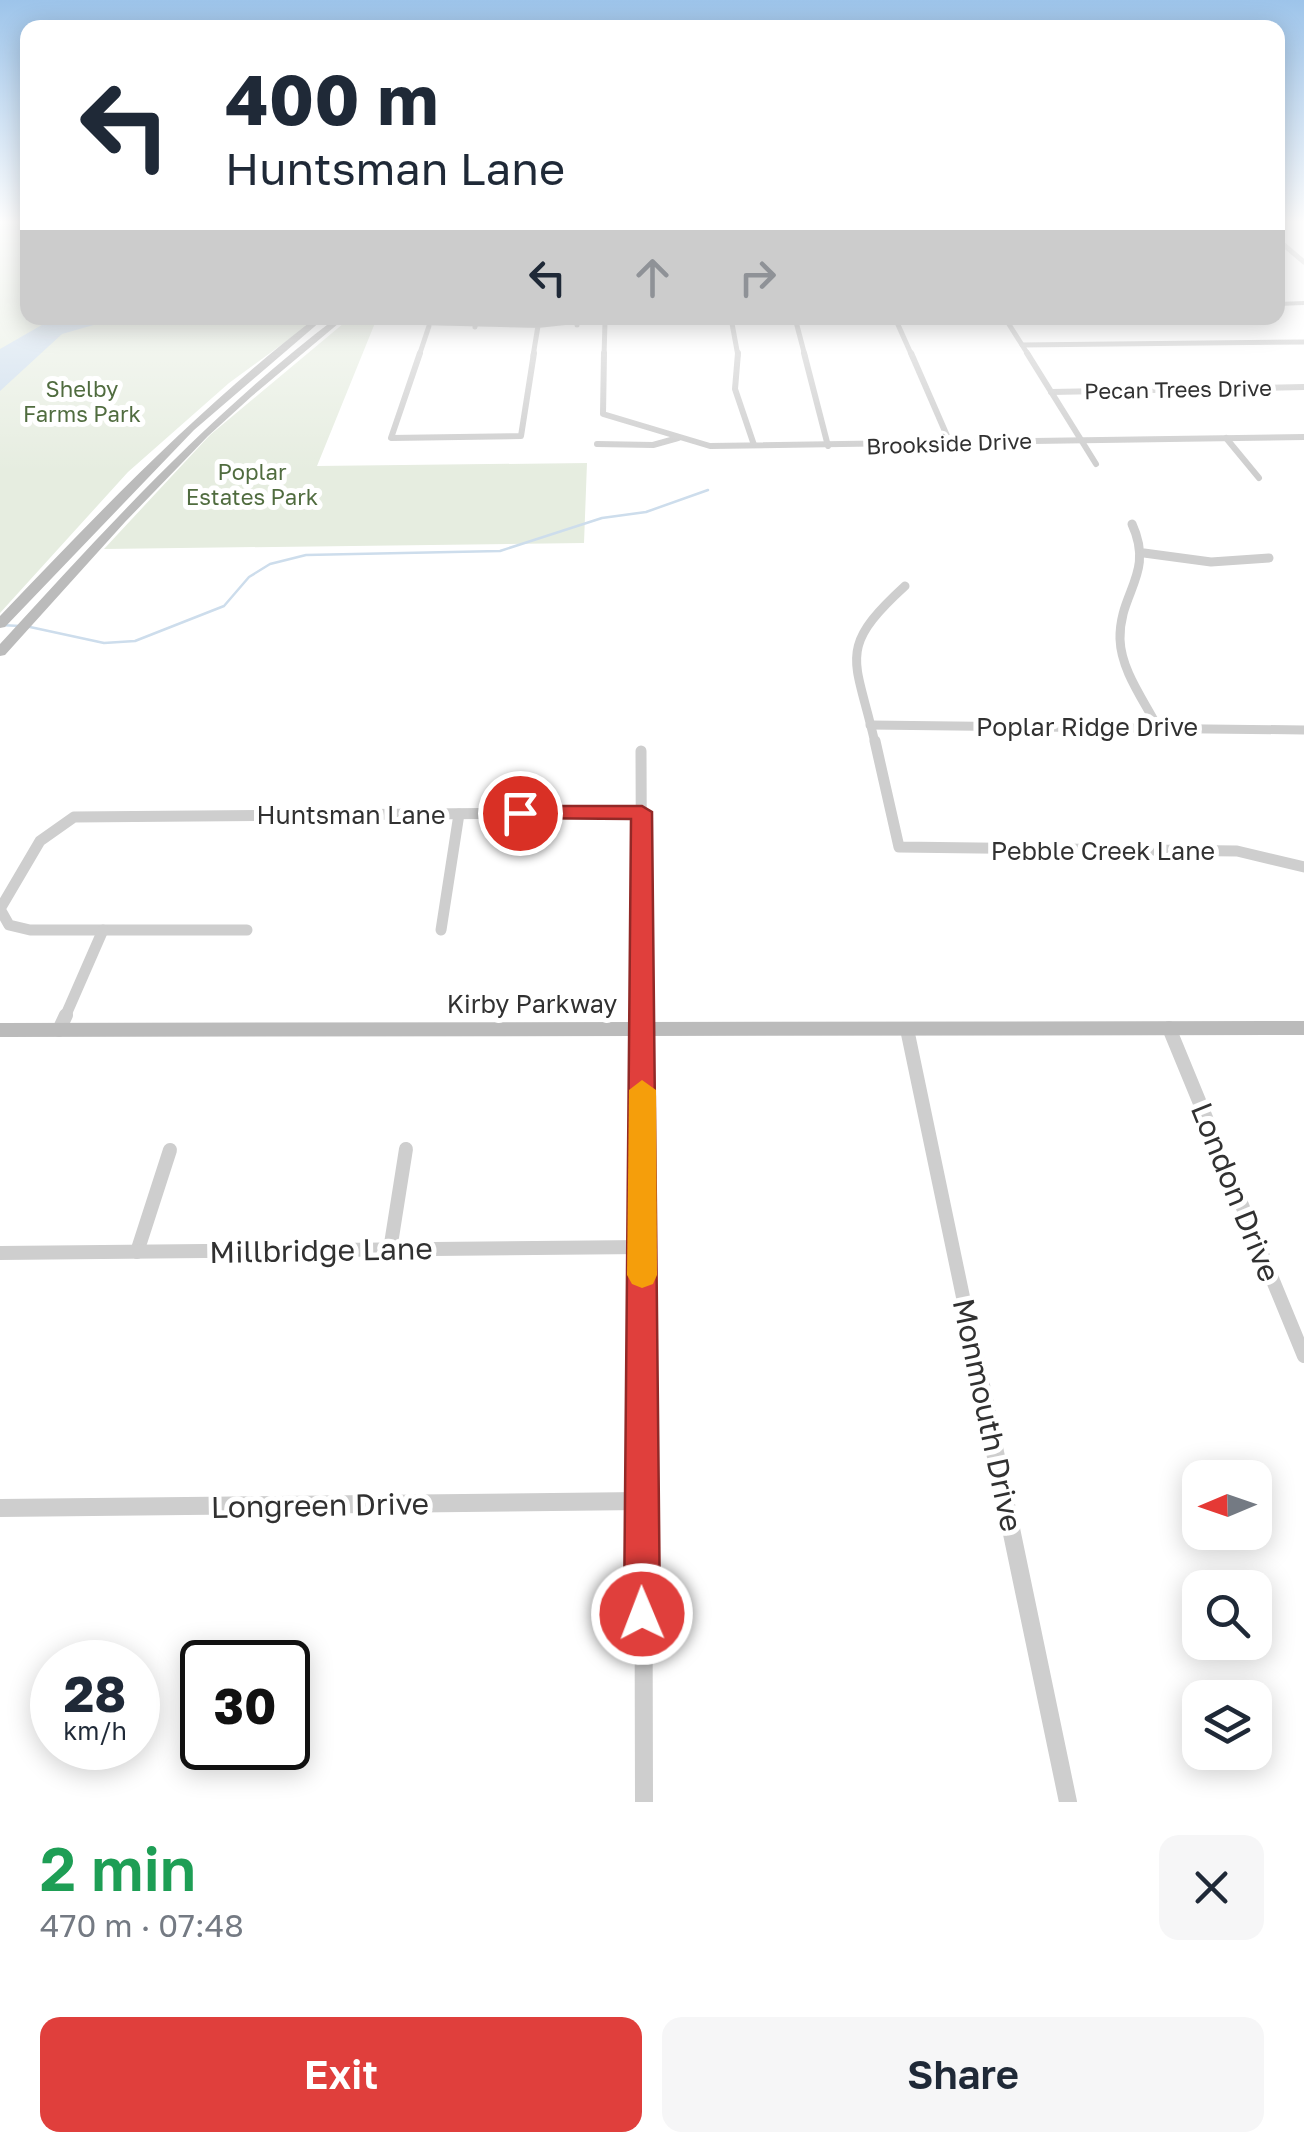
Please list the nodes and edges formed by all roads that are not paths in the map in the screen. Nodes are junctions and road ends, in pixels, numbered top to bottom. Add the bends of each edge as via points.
1 (313, 325) edge
2 (332, 325) edge
3 (417, 325) edge
4 (441, 325) edge
5 (522, 325) edge
6 (546, 325) edge
7 (605, 325) edge
8 (732, 325) edge
9 (797, 325) edge
10 (898, 325) edge
11 (1010, 325) edge
12 (429, 326) junction
13 (538, 326) junction
14 (1304, 342) edge
15 (1022, 345) junction
16 (1304, 387) edge
17 (1051, 392) junction
18 (1304, 437) edge
19 (678, 438) junction
20 (1226, 438) junction
21 (1081, 439) junction
22 (597, 444) dead end
23 (754, 445) junction
24 (952, 445) junction
25 (828, 446) junction
26 (1096, 464) dead end
27 (1259, 478) dead end
28 (1132, 524) dead end
29 (1144, 553) junction
30 (1269, 558) dead end
31 (905, 586) dead end
32 (0, 624) edge
33 (2, 649) edge
34 (870, 724) junction
35 (1157, 726) junction
36 (1304, 730) edge
37 (641, 751) dead end
38 (642, 812) junction
39 (458, 814) junction
40 (1304, 866) edge
41 (103, 930) junction
42 (247, 930) dead end
43 (441, 930) dead end
44 (642, 1027) junction
45 (1169, 1028) junction
46 (1304, 1028) edge
47 (907, 1029) junction
48 (0, 1030) edge
49 (60, 1030) junction
50 (406, 1149) dead end
51 (170, 1150) dead end
52 (642, 1247) junction
53 (390, 1250) junction
54 (137, 1252) junction
55 (0, 1253) edge
56 (1304, 1356) edge
57 (641, 1501) junction
58 (0, 1508) edge
59 (644, 1802) edge
60 (1068, 1802) edge

1 - 32 main road via 198,418
2 - 33 main road via 217,420
3 - 12 street
4 - 12 street
5 - 13 street
6 - 13 street
7 - 19 street via 603,414
8 - 23 street via 740,367 734,389
9 - 25 street
10 - 24 street
11 - 15 street
12 - 13 street via 391,438 521,436
14 - 15 street
15 - 17 street
16 - 17 street, Pecan Trees Drive
17 - 21 street
18 - 20 street, Brookside Drive
19 - 22 street, Brookside Drive via 652,445
19 - 23 street, Brookside Drive via 702,446
20 - 21 street, Brookside Drive
20 - 27 street
21 - 24 street, Brookside Drive
21 - 26 street
23 - 25 street, Brookside Drive
24 - 25 street, Brookside Drive
28 - 29 street
29 - 30 street via 1211,562
29 - 35 street via 1120,643
31 - 34 street via 856,642 854,660
34 - 35 street, Poplar Ridge Drive
34 - 40 street, Pebble Creek Lane via 899,847 1237,851
35 - 36 street, Poplar Ridge Drive
37 - 38 street
38 - 39 street, Huntsman Lane
38 - 44 street
39 - 41 street, Huntsman Lane via 60,820 43,837 0,916 17,928
39 - 43 street
41 - 42 street
41 - 49 street
44 - 47 main road, Kirby Parkway
44 - 49 main road, Kirby Parkway
44 - 52 street
45 - 46 main road, Kirby Parkway
45 - 47 main road, Kirby Parkway
45 - 56 street, London Drive
47 - 60 street, Monmouth Drive
48 - 49 main road, Kirby Parkway
50 - 53 street
51 - 54 street
52 - 53 street, Millbridge Lane
52 - 57 street
53 - 54 street, Millbridge Lane
54 - 55 street, Millbridge Lane
57 - 58 street, Longreen Drive
57 - 59 street

